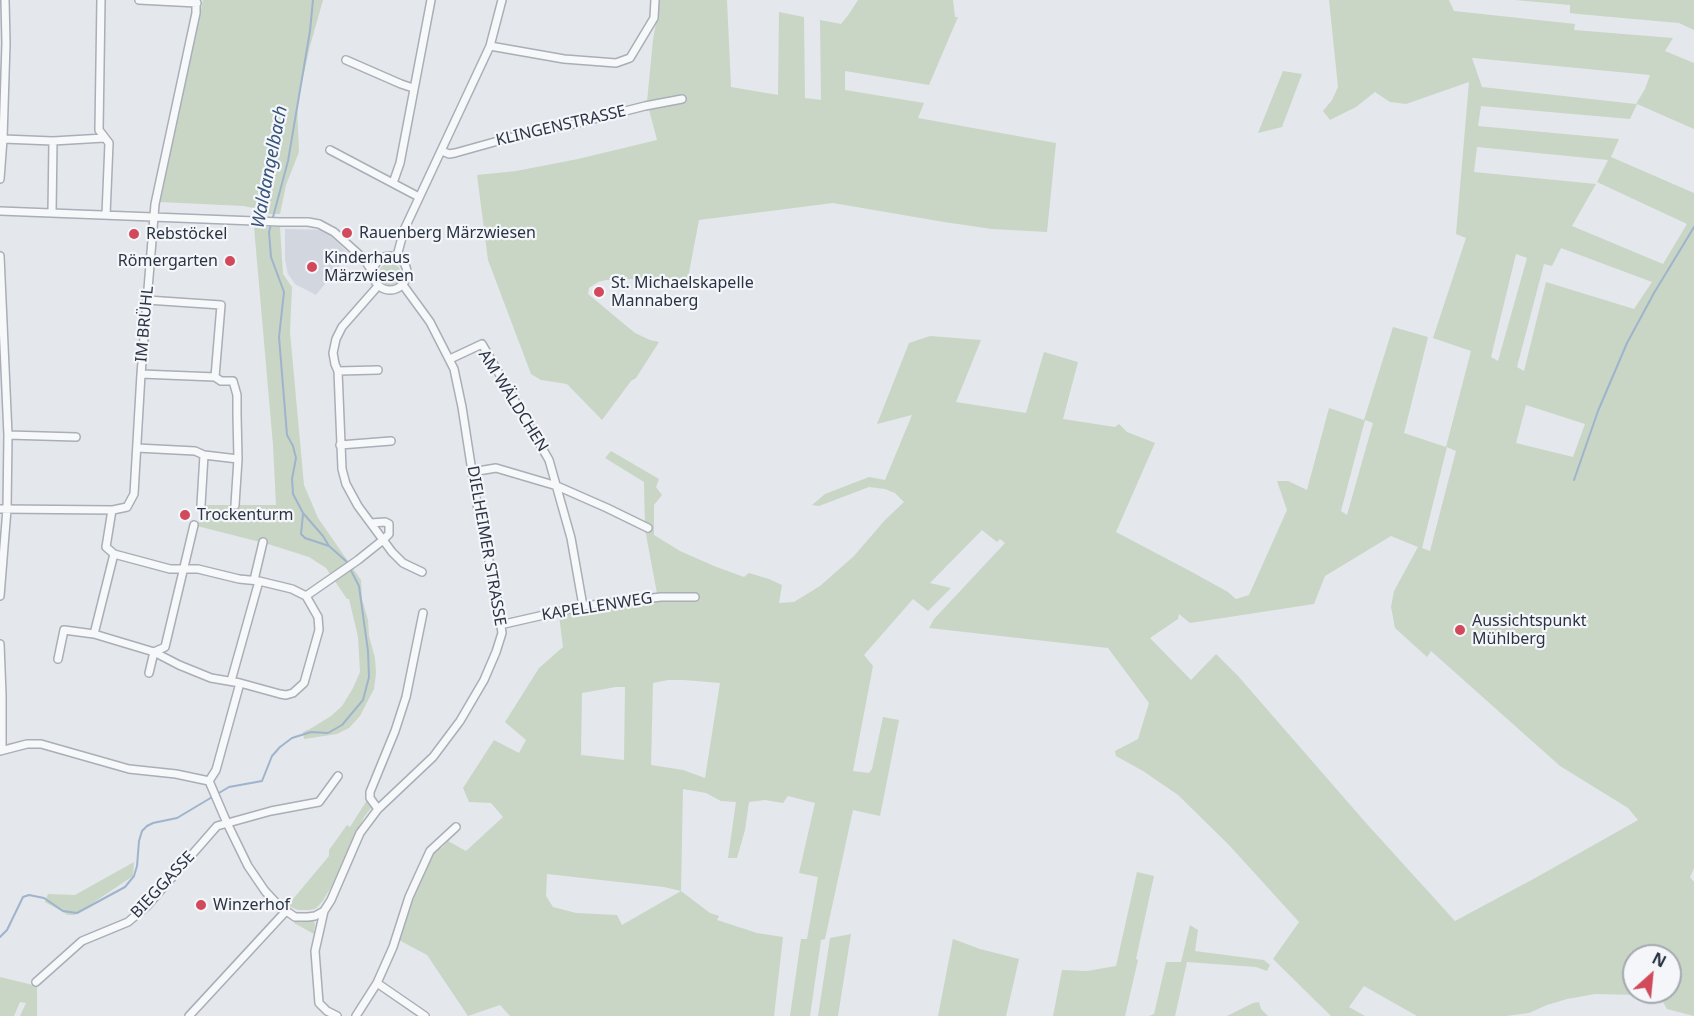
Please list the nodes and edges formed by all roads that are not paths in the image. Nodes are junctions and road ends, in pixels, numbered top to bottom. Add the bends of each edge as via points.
1 (5, 0) edge
2 (101, 0) edge
3 (139, 0) edge
4 (431, 0) edge
5 (502, 0) edge
6 (655, 0) edge
7 (196, 2) edge
8 (490, 46) junction
9 (346, 60) dead end
10 (413, 88) junction
11 (682, 99) dead end
12 (104, 138) junction
13 (3, 139) junction
14 (53, 141) junction
15 (330, 150) dead end
16 (442, 151) junction
17 (0, 179) edge
18 (393, 183) junction
19 (419, 197) junction
20 (0, 211) edge
21 (52, 213) junction
22 (106, 215) junction
23 (154, 217) junction
24 (0, 256) edge
25 (397, 256) junction
26 (364, 259) junction
27 (378, 260) junction
28 (372, 271) junction
29 (403, 285) junction
30 (378, 286) junction
31 (147, 300) junction
32 (450, 359) junction
33 (378, 370) dead end
34 (338, 371) junction
35 (141, 374) junction
36 (216, 377) junction
37 (4, 419) edge
38 (8, 435) junction
39 (76, 437) dead end
40 (391, 441) dead end
41 (340, 446) junction
42 (137, 448) junction
43 (204, 455) junction
44 (238, 459) junction
45 (472, 472) junction
46 (557, 486) junction
47 (201, 505) dead end
48 (235, 505) dead end
49 (4, 509) edge
50 (112, 510) junction
51 (371, 523) junction
52 (194, 525) dead end
53 (648, 528) dead end
54 (383, 540) junction
55 (263, 542) dead end
56 (114, 554) junction
57 (183, 569) junction
58 (422, 572) dead end
59 (256, 581) junction
60 (0, 596) edge
61 (306, 596) junction
62 (695, 597) dead end
63 (583, 606) junction
64 (423, 613) dead end
65 (500, 625) junction
66 (93, 634) junction
67 (0, 644) edge
68 (154, 652) junction
69 (58, 659) dead end
70 (149, 673) dead end
71 (231, 681) junction
72 (240, 683) junction
73 (1, 695) edge
74 (1, 751) edge
75 (338, 776) dead end
76 (210, 784) junction
77 (378, 809) junction
78 (227, 823) junction
79 (456, 827) dead end
80 (286, 911) junction
81 (324, 911) junction
82 (36, 982) dead end
83 (377, 983) junction
84 (189, 1016) edge
85 (337, 1016) edge
86 (356, 1016) edge
87 (425, 1016) edge

1 - 13 street
2 - 12 street via 99,130
3 - 7 street
4 - 10 street
5 - 8 street
6 - 8 street via 654,18 630,58 616,63
7 - 23 street, IM BRÜHL
8 - 16 street
9 - 10 street
10 - 18 street
11 - 16 street, KLINGENSTRASSE via 530,132 455,153
12 - 14 street
12 - 22 street via 109,143
13 - 14 street
13 - 17 street
14 - 21 street
15 - 18 street
16 - 19 street
18 - 19 street
19 - 25 street
20 - 21 street
21 - 22 street
22 - 23 street
23 - 26 street via 319,224
23 - 31 street, IM BRÜHL
24 - 37 street
25 - 27 street via 387,255
25 - 29 street via 408,272
26 - 27 street
26 - 28 street
27 - 28 street
28 - 30 street
29 - 30 street via 395,290
29 - 32 street, DIELHEIMER STRASSE
30 - 34 street via 348,319 336,339 333,353
31 - 35 street, IM BRÜHL
31 - 36 street via 221,305
32 - 45 street, DIELHEIMER STRASSE
32 - 46 street, AM WÄLDCHEN via 482,344 549,460
33 - 34 street
34 - 41 street
35 - 36 street
35 - 42 street, IM BRÜHL
36 - 44 street via 233,381 237,396
37 - 38 street
38 - 39 street
38 - 49 street
40 - 41 street
41 - 51 street via 346,484 357,507
42 - 43 street via 195,451
42 - 50 street, IM BRÜHL via 134,494 127,507
43 - 44 street
43 - 47 street
44 - 48 street
45 - 46 street via 496,468
45 - 65 street, DIELHEIMER STRASSE
46 - 53 street
46 - 63 street via 572,538
49 - 50 street
49 - 60 street
50 - 56 street via 106,547
51 - 54 street
51 - 54 street via 389,524 389,534
52 - 57 street
54 - 58 street via 403,563
54 - 61 street
55 - 59 street
56 - 57 street
56 - 66 street
57 - 59 street
57 - 68 street via 165,647
59 - 61 street
59 - 71 street
61 - 72 street via 318,617 319,630 304,683 286,695
62 - 63 street, KAPELLENWEG
63 - 65 street, KAPELLENWEG
64 - 77 street via 406,697 370,792
65 - 77 street, DIELHEIMER STRASSE via 502,633 496,652 460,721 433,757
66 - 68 street
66 - 69 street via 64,630
67 - 73 street
68 - 70 street
68 - 71 street via 210,678
71 - 72 street
72 - 76 street
73 - 74 street
74 - 76 street via 41,744 129,769 176,774
75 - 78 street via 319,802
76 - 78 street
77 - 81 street, DIELHEIMER STRASSE via 360,833
78 - 80 street via 248,866
78 - 82 street, BIEGGASSE via 217,826 141,912 128,922 82,941
79 - 83 street via 430,851
80 - 81 street via 301,918
80 - 84 street
81 - 85 street, DIELHEIMER STRASSE via 315,951 319,1003
83 - 86 street
83 - 87 street

